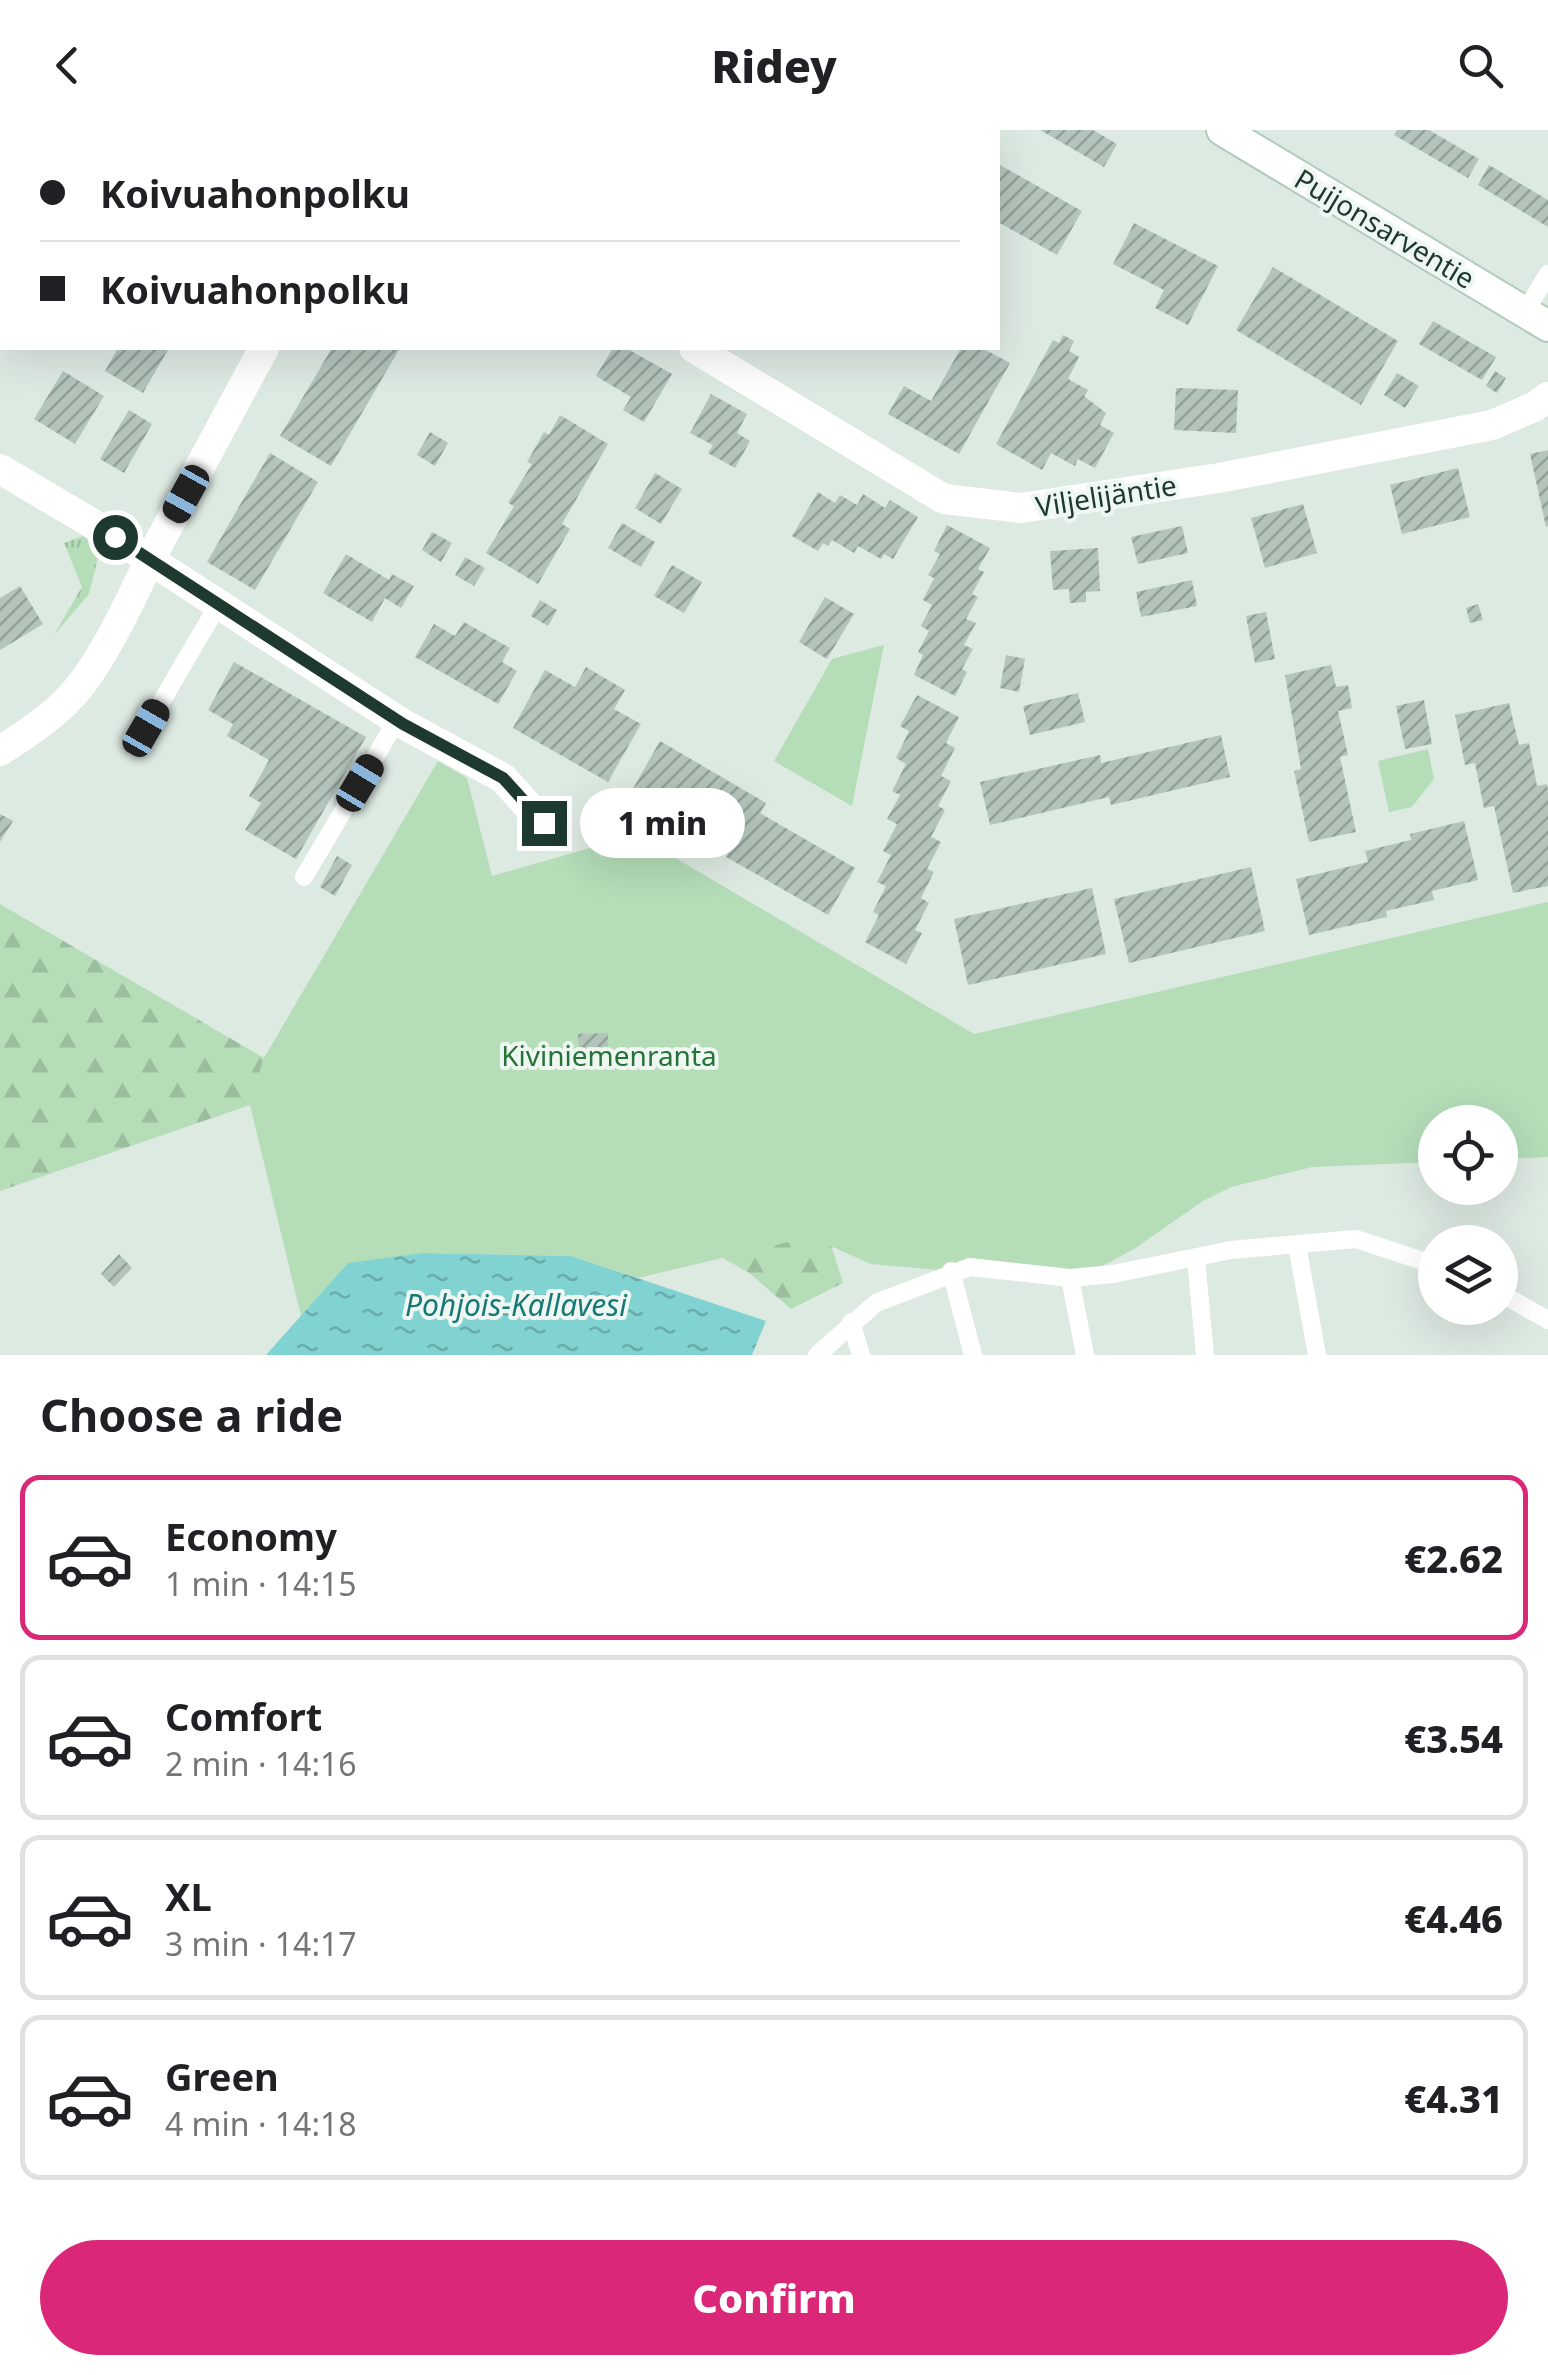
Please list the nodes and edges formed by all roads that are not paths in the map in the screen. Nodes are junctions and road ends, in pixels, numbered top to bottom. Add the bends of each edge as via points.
1 (1222, 130) edge
2 (1548, 274) edge
3 (1536, 319) edge
4 (263, 350) edge
5 (697, 350) edge
6 (1548, 398) edge
7 (0, 470) edge
8 (148, 561) junction
9 (218, 605) junction
10 (398, 720) junction
11 (146, 728) dead end
12 (0, 750) edge
13 (544, 823) dead end
14 (304, 877) dead end
15 (1296, 1244) junction
16 (1196, 1259) junction
17 (1418, 1259) edge
18 (951, 1271) junction
19 (1070, 1278) junction
20 (1518, 1302) edge
21 (1548, 1320) edge
22 (851, 1322) junction
23 (817, 1355) edge
24 (860, 1355) edge
25 (972, 1355) edge
26 (1086, 1355) edge
27 (1205, 1355) edge
28 (1317, 1355) edge

1 - 3 street, Puijonsarventie
2 - 3 lane
4 - 8 street
5 - 6 street, Viljelijäntie via 944,499 1021,508 1492,425
7 - 8 street
8 - 9 street
8 - 12 street via 80,686 32,731
9 - 10 street
9 - 11 lane
10 - 13 street via 503,778
10 - 14 lane
15 - 16 lane
15 - 17 lane via 1356,1239
15 - 28 lane
16 - 19 lane
16 - 27 lane
18 - 19 lane via 970,1266
18 - 22 lane via 876,1303
18 - 25 lane
19 - 26 lane
20 - 21 lane
22 - 23 lane
22 - 24 lane

